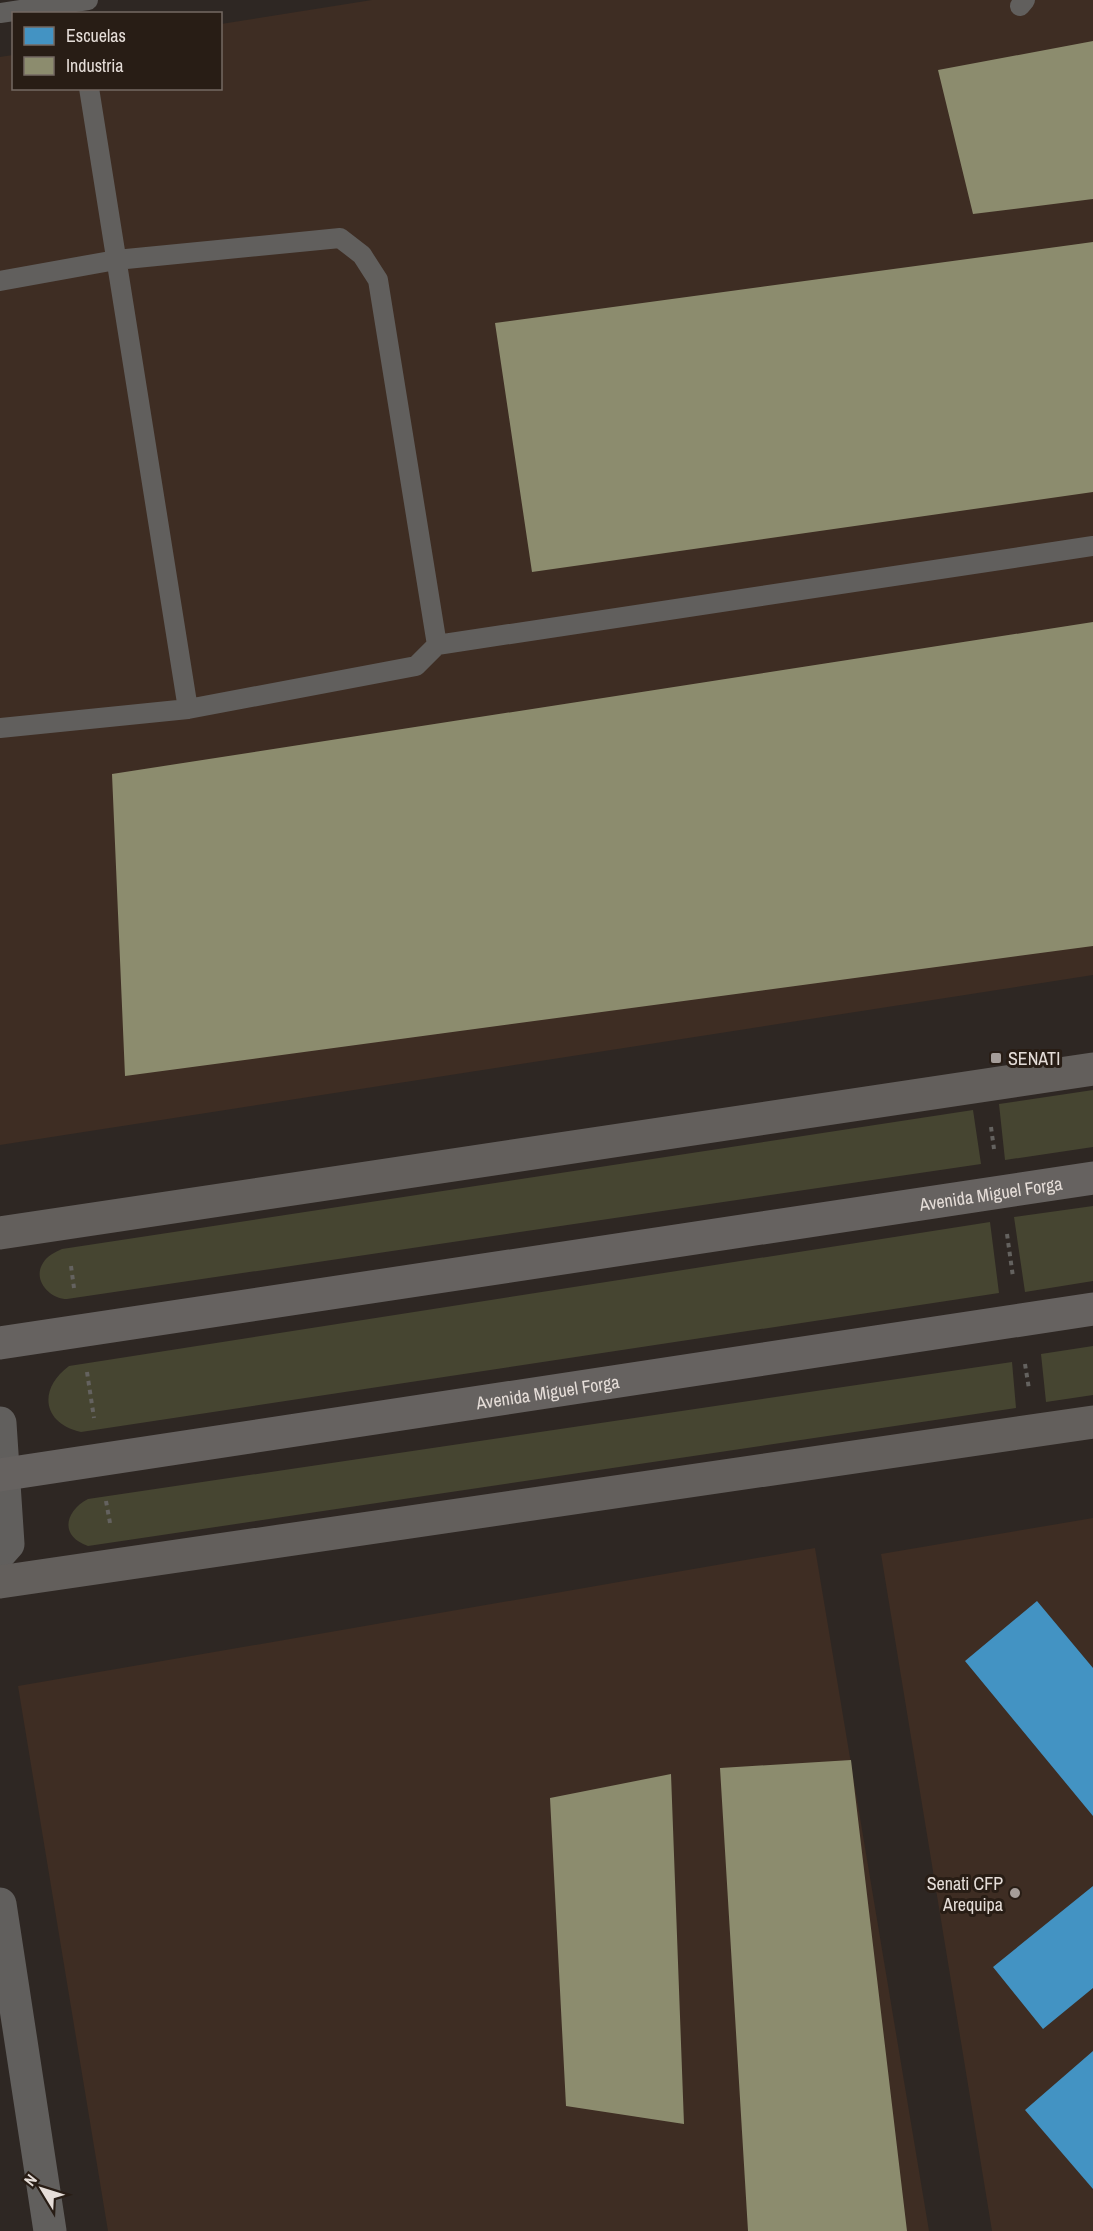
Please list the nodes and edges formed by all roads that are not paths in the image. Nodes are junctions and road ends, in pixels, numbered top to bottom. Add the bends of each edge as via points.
1 (79, 5) edge
2 (18, 12) edge
3 (89, 90) edge
4 (116, 260) junction
5 (0, 281) edge
6 (1093, 546) edge
7 (437, 645) junction
8 (188, 709) junction
9 (0, 728) edge
10 (1093, 1069) edge
11 (1093, 1178) edge
12 (0, 1233) edge
13 (1093, 1308) edge
14 (0, 1343) edge
15 (1093, 1422) edge
16 (0, 1423) edge
17 (2, 1474) edge
18 (0, 1553) edge
19 (0, 1582) edge
20 (0, 1904) edge
21 (51, 2231) edge

1 - 2 lane
3 - 4 lane
4 - 5 lane
4 - 7 lane via 340,238 362,255 378,280
4 - 8 lane
6 - 7 lane
7 - 8 lane via 416,666
8 - 9 lane
10 - 12 main road
11 - 14 highway, Avenida Miguel Forga
13 - 17 highway, Avenida Miguel Forga
15 - 19 main road
16 - 17 street
17 - 18 street via 8,1544
20 - 21 street

